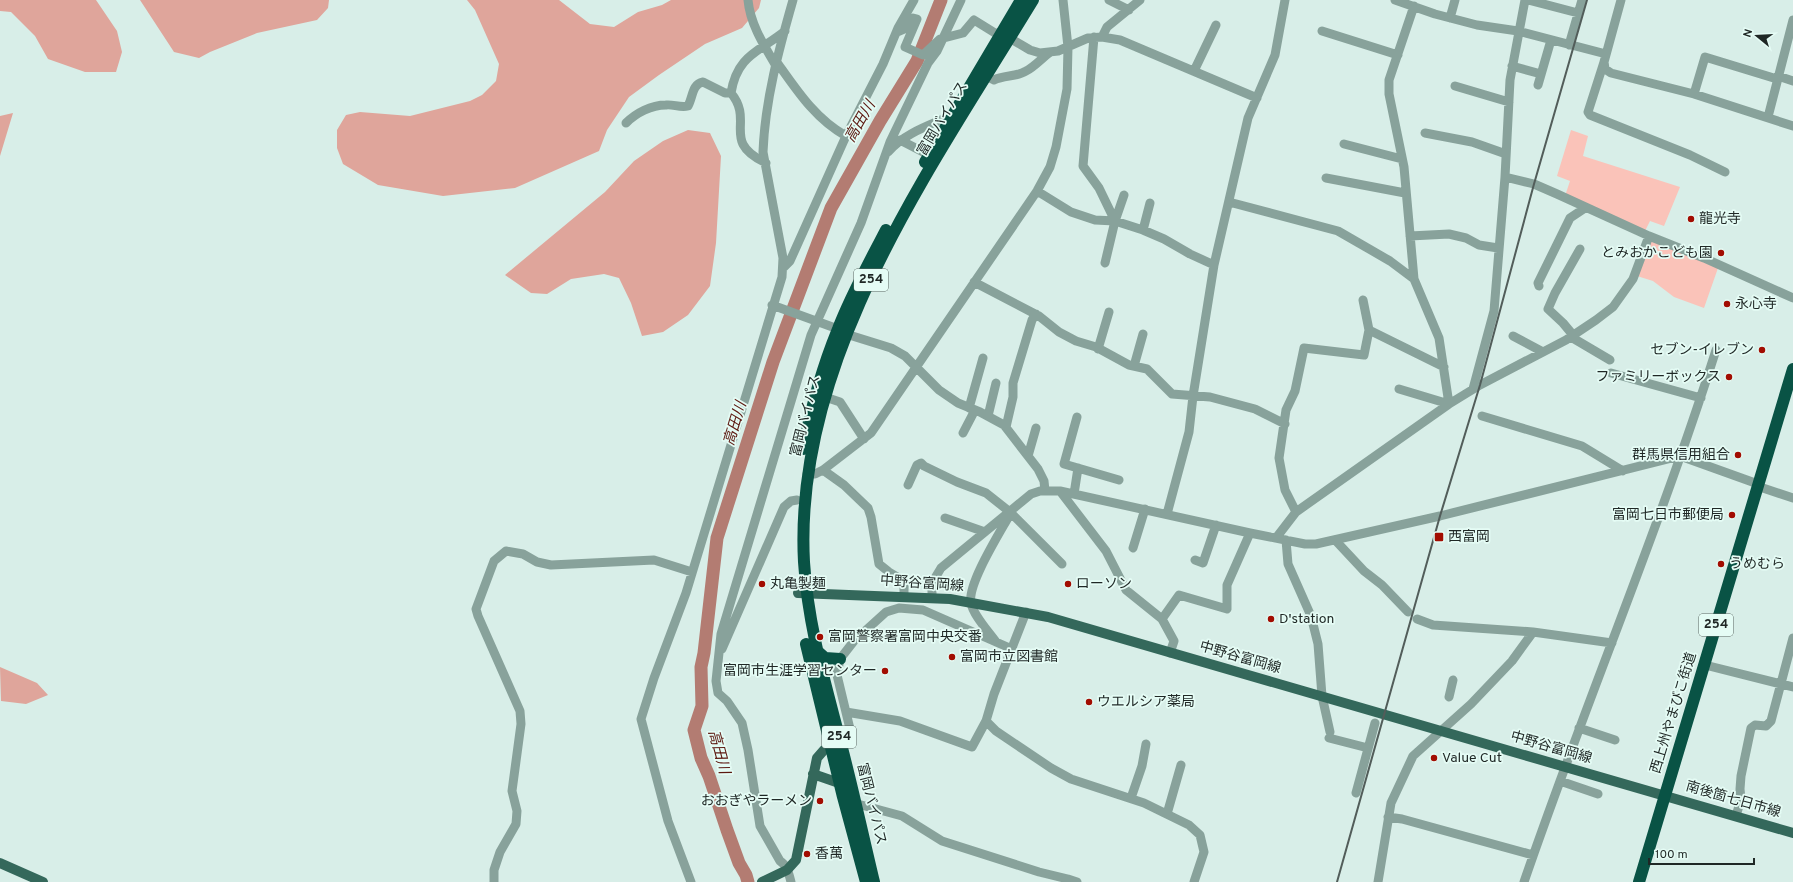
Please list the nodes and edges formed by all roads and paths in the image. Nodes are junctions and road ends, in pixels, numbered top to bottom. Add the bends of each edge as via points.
1 (748, 0) edge
2 (794, 0) edge
3 (914, 0) edge
4 (961, 0) edge
5 (1021, 0) edge
6 (1033, 0) edge
7 (1063, 0) edge
8 (1108, 0) edge
9 (1140, 0) edge
10 (1285, 0) edge
11 (1395, 0) edge
12 (1454, 0) edge
13 (1525, 0) edge
14 (1528, 0) edge
15 (1582, 0) edge
16 (1621, 0) edge
17 (1414, 6) junction
18 (1129, 10) junction
19 (1578, 13) junction
20 (1450, 18) junction
21 (1793, 20) edge
22 (1216, 25) dead end
23 (1322, 30) dead end
24 (784, 31) junction
25 (1518, 31) junction
26 (897, 32) junction
27 (1005, 36) junction
28 (1098, 37) junction
29 (942, 38) junction
30 (1551, 40) junction
31 (763, 45) junction
32 (1569, 45) junction
33 (1068, 48) junction
34 (1789, 52) edge
35 (1049, 53) junction
36 (1398, 55) junction
37 (1605, 58) junction
38 (776, 62) junction
39 (1512, 66) junction
40 (1194, 71) junction
41 (1541, 74) junction
42 (986, 76) junction
43 (1778, 78) junction
44 (1793, 81) edge
45 (1538, 85) dead end
46 (1454, 86) dead end
47 (731, 93) junction
48 (1694, 94) junction
49 (1257, 98) junction
50 (1509, 102) junction
51 (1768, 117) junction
52 (626, 123) dead end
53 (948, 123) junction
54 (1793, 126) edge
55 (1425, 133) dead end
56 (846, 136) junction
57 (900, 140) junction
58 (1344, 144) dead end
59 (886, 154) junction
60 (1506, 154) junction
61 (929, 155) junction
62 (1402, 159) junction
63 (766, 163) junction
64 (1725, 172) dead end
65 (1505, 177) junction
66 (1326, 178) dead end
67 (1036, 191) junction
68 (1405, 194) junction
69 (1124, 196) dead end
70 (1229, 202) junction
71 (1150, 203) dead end
72 (1585, 208) junction
73 (1114, 221) junction
74 (1143, 230) junction
75 (1410, 236) junction
76 (1649, 236) junction
77 (1498, 248) junction
78 (1580, 249) dead end
79 (1105, 263) dead end
80 (1214, 265) junction
81 (783, 268) junction
82 (1414, 279) junction
83 (974, 282) junction
84 (1540, 286) dead end
85 (1793, 298) edge
86 (1363, 300) dead end
87 (774, 306) junction
88 (1109, 312) dead end
89 (1036, 314) junction
90 (818, 321) junction
91 (1369, 330) junction
92 (842, 332) junction
93 (1143, 334) dead end
94 (1513, 336) dead end
95 (1572, 336) junction
96 (1098, 349) junction
97 (1716, 350) dead end
98 (1543, 352) junction
99 (983, 358) dead end
100 (1610, 360) dead end
101 (1134, 366) junction
102 (916, 367) junction
103 (1444, 367) junction
104 (1793, 369) edge
105 (1611, 373) dead end
106 (996, 383) dead end
107 (1399, 389) dead end
108 (1473, 389) junction
109 (1790, 389) edge
110 (1193, 396) junction
111 (824, 397) junction
112 (1701, 398) junction
113 (1449, 404) junction
114 (972, 409) junction
115 (988, 416) junction
116 (1482, 416) dead end
117 (1077, 417) dead end
118 (1285, 424) junction
119 (1006, 427) junction
120 (1036, 428) dead end
121 (963, 433) dead end
122 (864, 439) junction
123 (1028, 456) junction
124 (1680, 456) junction
125 (1078, 468) junction
126 (823, 470) junction
127 (1623, 471) junction
128 (807, 474) junction
129 (1119, 480) dead end
130 (908, 485) dead end
131 (1758, 485) junction
132 (1045, 491) junction
133 (1060, 491) junction
134 (1074, 494) junction
135 (1793, 498) edge
136 (797, 500) junction
137 (1145, 509) junction
138 (1010, 512) junction
139 (1296, 512) junction
140 (1167, 514) junction
141 (945, 518) dead end
142 (1216, 525) junction
143 (985, 532) junction
144 (1250, 533) junction
145 (1276, 538) junction
146 (1286, 540) junction
147 (1336, 541) junction
148 (1133, 548) dead end
149 (1195, 560) dead end
150 (1062, 564) dead end
151 (692, 572) junction
152 (802, 592) junction
153 (904, 596) junction
154 (932, 598) junction
155 (970, 602) junction
156 (1026, 612) junction
157 (1408, 612) dead end
158 (1162, 619) junction
159 (1417, 619) dead end
160 (1533, 632) junction
161 (1793, 638) edge
162 (997, 643) junction
163 (1612, 643) junction
164 (1012, 649) junction
165 (816, 650) junction
166 (1170, 653) junction
167 (717, 659) junction
168 (840, 659) junction
169 (1704, 665) junction
170 (1453, 680) dead end
171 (1780, 684) junction
172 (1793, 687) edge
173 (1322, 696) junction
174 (1449, 697) dead end
175 (846, 712) junction
176 (986, 721) junction
177 (1374, 724) dead end
178 (1580, 728) junction
179 (1442, 731) junction
180 (1616, 740) dead end
181 (1146, 744) dead end
182 (836, 746) junction
183 (1368, 748) junction
184 (1181, 765) dead end
185 (1565, 766) junction
186 (813, 774) junction
187 (1560, 781) junction
188 (840, 783) junction
189 (1356, 793) dead end
190 (1598, 794) dead end
191 (1666, 795) junction
192 (1131, 798) junction
193 (854, 803) junction
194 (1167, 814) junction
195 (1736, 816) junction
196 (1388, 817) junction
197 (1793, 833) edge
198 (1533, 855) junction
199 (0, 863) edge
200 (786, 870) junction
201 (43, 882) edge
202 (494, 882) edge
203 (691, 882) edge
204 (762, 882) edge
205 (791, 882) edge
206 (866, 882) edge
207 (874, 882) edge
208 (1077, 882) edge
209 (1194, 882) edge
210 (1378, 882) edge
211 (1524, 882) edge
212 (1639, 882) edge

1 - 31 street via 749,11
2 - 24 street
3 - 26 street
4 - 29 street
5 - 27 highway, 富岡バイパス / 254
6 - 27 highway, 富岡バイパス / 254
7 - 33 street
8 - 18 street
9 - 18 street
10 - 49 street via 1275,55
11 - 17 street
12 - 20 street
13 - 25 street
14 - 19 street
15 - 19 street
16 - 37 street
17 - 20 street
17 - 36 street
18 - 28 street
19 - 32 street
20 - 25 street
21 - 34 street
22 - 40 street
23 - 36 street
24 - 31 street
24 - 38 street
25 - 30 street
25 - 39 street
26 - 29 street via 904,29 913,18 918,19 905,47 923,55
26 - 56 street
27 - 29 street via 974,20 963,33
27 - 35 street via 1030,50
27 - 42 highway, 富岡バイパス / 254
27 - 53 highway, 富岡バイパス / 254
28 - 33 street
28 - 40 street via 1120,40
28 - 73 street via 1083,166 1099,188
29 - 59 street via 938,51 928,63 912,95
30 - 32 street
30 - 41 street
31 - 38 street
31 - 47 street via 748,56 742,65
32 - 37 street
33 - 35 street
33 - 67 street via 1067,89 1056,147 1050,167
34 - 43 street
35 - 42 street via 1021,74 1006,75 994,80
36 - 62 street via 1389,80 1389,94
37 - 48 street via 1605,69 1611,73
37 - 64 street via 1588,112 1590,115 1690,155
38 - 56 street via 819,117 831,128
38 - 63 street via 764,137 763,152
39 - 41 street
39 - 50 street
40 - 49 street
41 - 45 street
42 - 92 highway, 富岡バイパス / 254 via 901,220
43 - 44 street
43 - 48 street via 1705,56
43 - 51 street
46 - 50 street
47 - 52 street via 725,94 703,82 698,83 688,106 666,104 634,115
47 - 63 street via 739,106 742,144 754,158
48 - 51 street
49 - 70 street via 1248,118
50 - 60 street
51 - 54 street
53 - 57 street via 942,120
53 - 61 highway, 富岡バイパス / 254
55 - 60 street via 1472,142
56 - 81 street via 790,261
57 - 59 street
57 - 61 street
58 - 62 street
59 - 90 street
60 - 65 street
61 - 92 highway, 富岡バイパス / 254 via 874,254
62 - 68 street
63 - 81 street
65 - 72 street via 1534,184
65 - 77 street
66 - 68 street
67 - 73 street via 1071,212 1095,220
67 - 83 street
68 - 75 street
69 - 73 street
70 - 80 street
70 - 82 street via 1338,231 1390,261
71 - 74 street
72 - 76 street
72 - 84 street via 1570,218 1538,283
73 - 74 street
73 - 79 street
74 - 80 street
75 - 77 street via 1449,234 1466,238 1479,245
75 - 82 street
76 - 85 street
76 - 95 street via 1633,279 1613,307
77 - 108 street via 1494,311
78 - 95 street via 1548,310 1563,323
80 - 110 street
81 - 87 street
82 - 103 street via 1439,338
83 - 89 street
83 - 102 street
86 - 91 street
87 - 90 street
87 - 151 street
88 - 96 street
89 - 96 street via 1059,332
89 - 119 street via 1013,383 1013,397
90 - 92 street
90 - 167 street via 811,335 742,561 721,634
91 - 103 street
91 - 118 street via 1364,355 1304,348 1295,391 1286,410
92 - 102 street via 891,348 905,356
92 - 111 highway, 富岡バイパス / 254
92 - 136 highway, 富岡バイパス / 254 via 819,381 809,418
93 - 101 street
94 - 98 street
95 - 98 street
95 - 100 street
96 - 101 street
97 - 112 street
98 - 108 street
99 - 114 street
101 - 110 street via 1147,369 1172,394
102 - 114 street via 939,390
102 - 122 street via 871,433
103 - 113 street
104 - 109 highway, 西上州やまびこ街道 / 254
105 - 112 street
106 - 115 street
107 - 113 street
108 - 113 street
109 - 131 highway, 西上州やまびこ街道 / 254
110 - 118 street via 1255,409
110 - 140 street via 1189,432
111 - 122 street via 840,402
111 - 128 highway, 富岡バイパス / 254
112 - 124 street
113 - 139 street
114 - 115 street
114 - 121 street
115 - 119 street
116 - 127 street via 1582,446
117 - 125 street via 1064,464
118 - 139 street via 1279,458 1285,490
119 - 123 street
120 - 123 street
122 - 126 street
123 - 132 street via 1038,468
124 - 127 street
124 - 131 street
124 - 163 street
125 - 129 street
125 - 134 street
126 - 128 street
126 - 153 street via 868,508 879,564 904,581
127 - 147 street
128 - 152 highway, 富岡バイパス / 254
130 - 138 street via 917,465 921,463 957,482 986,493
131 - 135 street
131 - 169 highway, 西上州やまびこ街道 / 254
132 - 133 street
132 - 138 street via 1031,494
133 - 134 street
133 - 158 street via 1106,551 1126,590
134 - 137 street
136 - 152 highway, 富岡バイパス / 254 via 796,564
136 - 167 street via 784,507
137 - 140 street
137 - 148 street
138 - 143 street
138 - 150 street
138 - 155 street via 974,583
139 - 145 street
140 - 142 street
141 - 143 street
142 - 144 street
142 - 149 street via 1203,563
143 - 154 street via 941,568 932,583
144 - 145 street
144 - 158 street via 1227,585 1227,608 1179,595
145 - 146 street
146 - 147 street via 1316,544
146 - 173 street via 1288,564 1311,616 1318,644
147 - 157 street via 1364,572 1382,585
151 - 202 street via 654,560 551,565 537,562 523,554 506,551 494,561 476,609 520,711 521,724 512,791 517,811 516,824 500,852 494,870
151 - 203 street via 641,719 668,821
152 - 153 main road, 中野谷富岡線
152 - 165 highway, 富岡バイパス / 254
152 - 182 highway, 富岡バイパス / 254 via 808,652
153 - 154 main road, 中野谷富岡線
154 - 155 main road, 中野谷富岡線
155 - 156 main road, 中野谷富岡線
155 - 162 street
156 - 164 street
156 - 166 main road, 中野谷富岡線
158 - 166 street via 1174,641
159 - 160 street via 1433,625
160 - 163 street
160 - 179 street via 1512,661
161 - 171 street
162 - 164 street
162 - 168 street via 931,613 917,609 892,610 879,618 854,641
163 - 178 street
164 - 176 street
165 - 168 highway via 826,658
165 - 182 highway, 富岡バイパス / 254
166 - 173 main road, 中野谷富岡線
167 - 200 street via 718,694 727,701 742,723 760,826
168 - 175 street via 837,675
169 - 171 street
169 - 191 highway, 西上州やまびこ街道 / 254
170 - 174 street
171 - 172 street
171 - 195 street via 1769,724 1755,725 1751,728 1741,776 1741,799
173 - 179 main road, 中野谷富岡線
173 - 183 street via 1329,735
175 - 176 street via 900,722 972,747
175 - 182 street via 851,733 848,740
176 - 192 street via 996,731 1071,779
177 - 183 street
178 - 180 street
178 - 185 street
179 - 185 main road, 中野谷富岡線
179 - 196 street via 1413,756 1396,790
181 - 192 street via 1142,766
182 - 186 main road via 819,754
182 - 188 highway, 富岡バイパス / 254
182 - 193 highway, 富岡バイパス / 254
183 - 189 street
184 - 194 street
185 - 187 street
185 - 191 main road, 中野谷富岡線
186 - 188 main road
186 - 200 main road via 799,850 796,860
187 - 190 street
187 - 198 street
188 - 206 highway, 富岡バイパス / 254
191 - 195 main road, 南後箇七日市線
191 - 212 highway, 西上州やまびこ街道 / 254
192 - 194 street
193 - 207 highway, 富岡バイパス / 254
193 - 208 street via 902,816 942,841
194 - 209 street via 1189,825 1200,835 1204,852
195 - 197 main road, 南後箇七日市線
196 - 198 street
196 - 210 street
198 - 211 street
199 - 201 main road
200 - 204 main road
200 - 205 street

